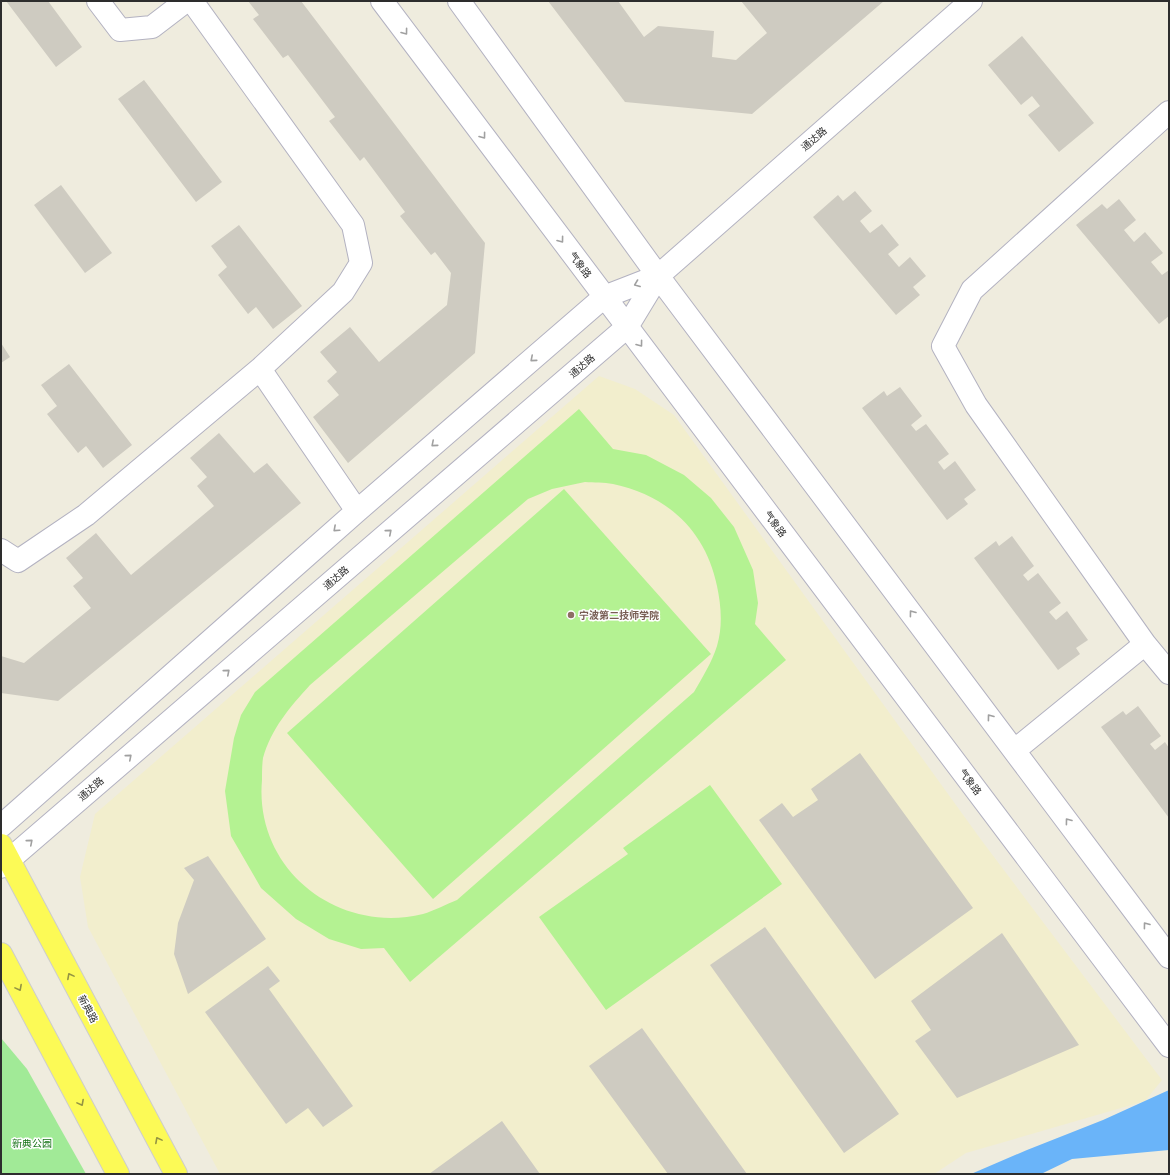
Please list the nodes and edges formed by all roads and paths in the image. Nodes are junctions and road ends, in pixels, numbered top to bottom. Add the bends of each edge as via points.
1 (98, 1) edge
2 (186, 1) edge
3 (192, 1) edge
4 (382, 1) edge
5 (460, 1) edge
6 (971, 1) edge
7 (1169, 112) edge
8 (658, 276) junction
9 (604, 297) junction
10 (627, 327) junction
11 (260, 369) junction
12 (357, 512) junction
13 (1, 550) edge
14 (1145, 644) junction
15 (1169, 673) edge
16 (1015, 750) junction
17 (1, 826) edge
18 (4, 857) edge
19 (1, 954) edge
20 (1169, 957) edge
21 (1169, 1046) edge
22 (118, 1174) edge
23 (176, 1174) edge

1 - 2 street via 120,30 152,27
3 - 11 street via 353,225 361,263 343,292
4 -> 9 street, 气象路
5 - 8 street
6 - 8 street, 通达路
7 - 14 street via 972,290 943,346 976,405
8 -> 9 street, 通达路
8 - 10 street, 通达路
16 -> 8 street
9 - 10 street, 气象路
9 -> 12 street, 通达路
18 -> 10 street, 通达路
10 -> 21 street, 气象路
11 - 12 street
11 - 13 street via 86,515 18,561
12 -> 17 street, 通达路
14 - 15 street
14 - 16 street
20 -> 16 street
23 -> 18 main road, 新典路
19 -> 22 main road

